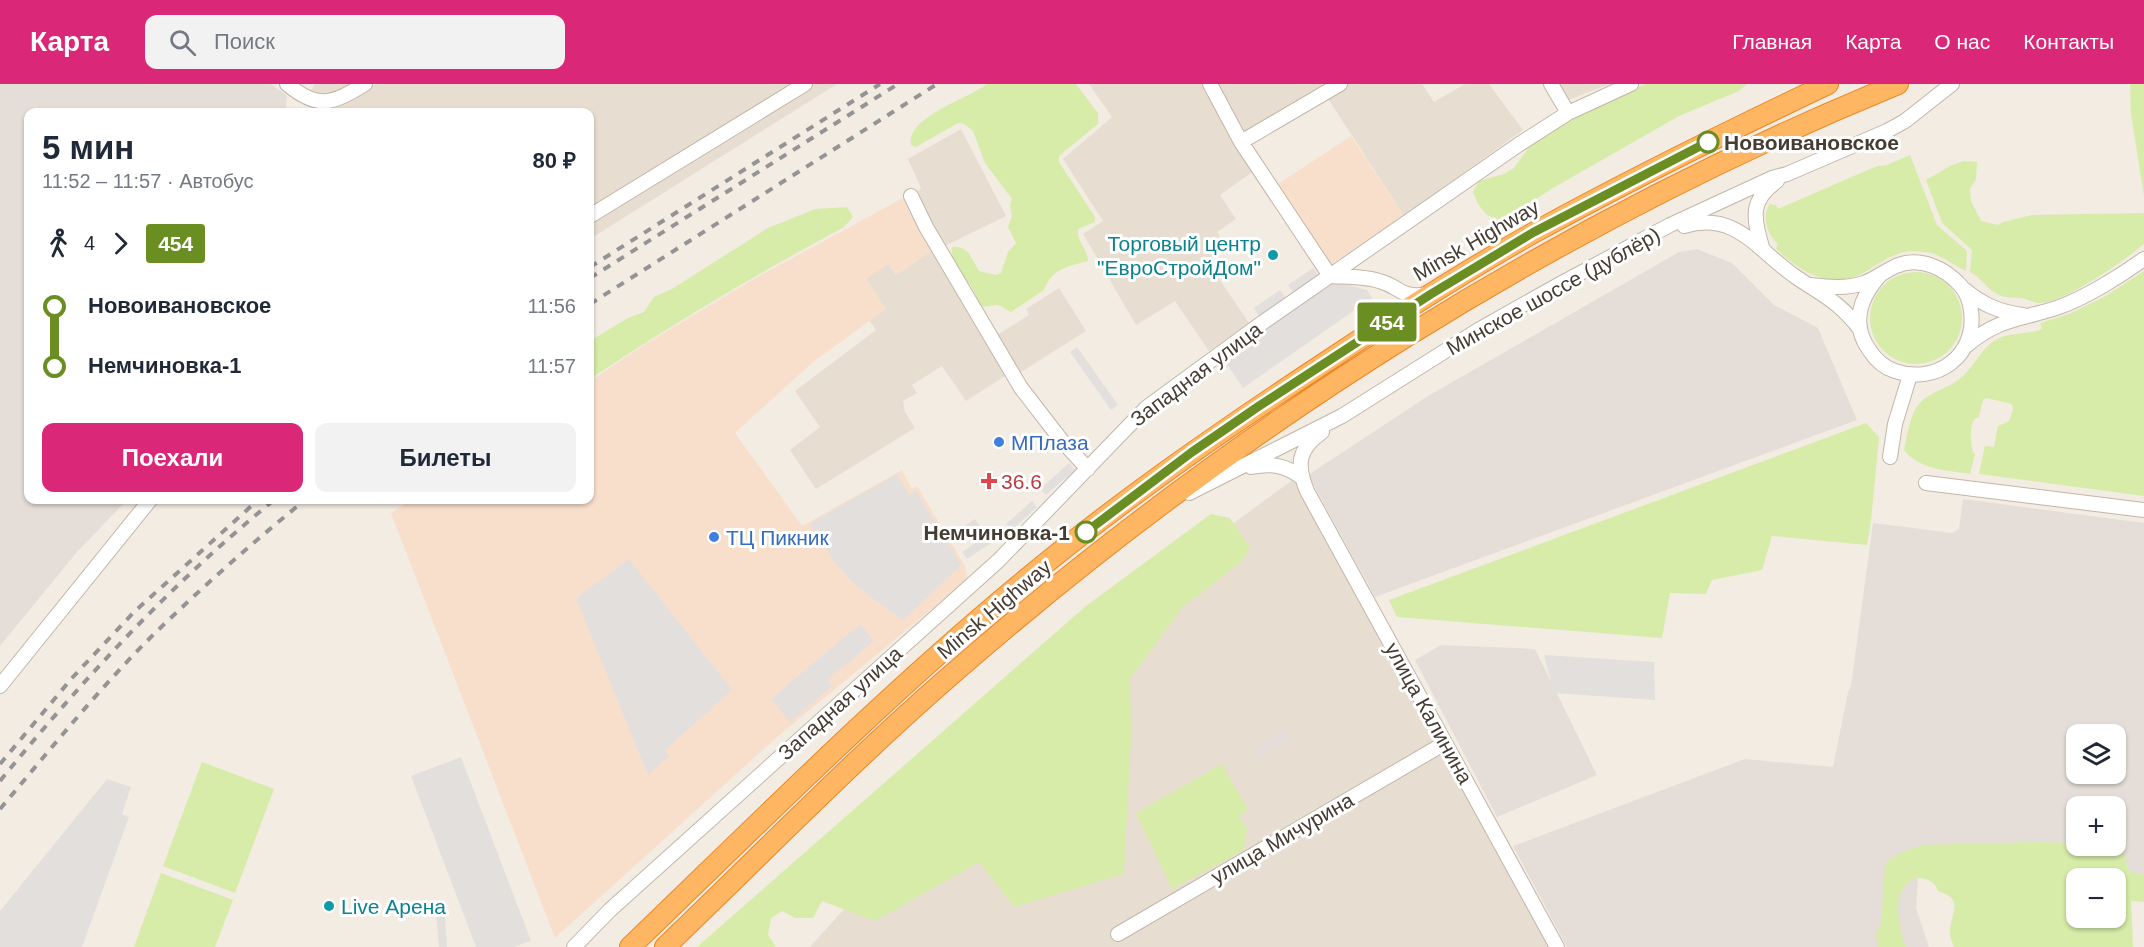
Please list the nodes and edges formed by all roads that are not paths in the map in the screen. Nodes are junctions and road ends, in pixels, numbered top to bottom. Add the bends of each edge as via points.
1 (287, 84) edge
2 (365, 84) edge
3 (805, 84) edge
4 (1210, 84) edge
5 (1340, 84) edge
6 (1551, 84) edge
7 (1631, 84) edge
8 (1828, 84) edge
9 (1898, 84) edge
10 (1952, 84) edge
11 (1568, 112) junction
12 (1241, 142) junction
13 (1787, 174) junction
14 (911, 196) dead end
15 (594, 214) edge
16 (1656, 235) junction
17 (1761, 247) junction
18 (2144, 259) edge
19 (1881, 274) junction
20 (1330, 276) junction
21 (1810, 285) junction
22 (1964, 290) junction
23 (1431, 294) junction
24 (2028, 316) junction
25 (1860, 329) junction
26 (1965, 348) junction
27 (1910, 375) junction
28 (1342, 416) junction
29 (1890, 457) dead end
30 (1088, 469) junction
31 (1234, 470) junction
32 (1302, 478) junction
33 (1926, 483) dead end
34 (147, 504) edge
35 (1158, 509) junction
36 (2144, 510) edge
37 (0, 686) edge
38 (1445, 743) junction
39 (1118, 934) dead end
40 (573, 947) edge
41 (630, 947) edge
42 (665, 947) edge
43 (1557, 947) edge

1 - 2 street via 303,98 319,102 343,97
3 - 15 street
4 - 12 street
5 - 12 street
6 - 11 street
7 - 11 street, Западная улица
8 - 23 highway, Minsk Highway via 1534,232
9 - 35 highway, Minsk Highway via 1768,140 1551,252 1388,348 1272,425
10 - 13 street, Минское шоссе (дублёр) via 1887,131
11 - 20 street, Западная улица
12 - 20 street
13 - 16 street, Минское шоссе (дублёр) via 1670,225
13 - 17 street via 1766,189 1758,202 1754,216
14 - 30 street via 1021,388
16 - 17 street via 1697,222 1710,222 1730,227
16 - 28 street, Минское шоссе (дублёр) via 1497,319
17 - 21 street
18 - 24 street via 2062,306
19 - 21 street via 1850,286
19 - 22 street via 1898,265 1917,262 1936,266
19 - 25 street via 1868,288 1860,311
20 - 23 street via 1382,281 1406,295
20 - 30 street, Западная улица via 1146,408
21 - 25 street via 1835,301
22 - 24 street via 1999,311
22 - 26 street via 1972,319
23 - 41 highway, Minsk Highway via 1175,464 1019,585 922,669
24 - 26 street via 1999,323
25 - 27 street via 1876,359 1892,370
26 - 27 street via 1942,369
27 - 29 street
28 - 31 street, Минское шоссе (дублёр)
28 - 32 street via 1310,441 1302,454
30 - 40 street, Западная улица via 998,561
31 - 32 street via 1269,464
31 - 35 street, Минское шоссе (дублёр)
32 - 38 street, улица Калинина
33 - 36 street
34 - 37 street
35 - 42 highway, Minsk Highway via 957,669
38 - 39 street, улица Мичурина
38 - 43 street, улица Калинина

